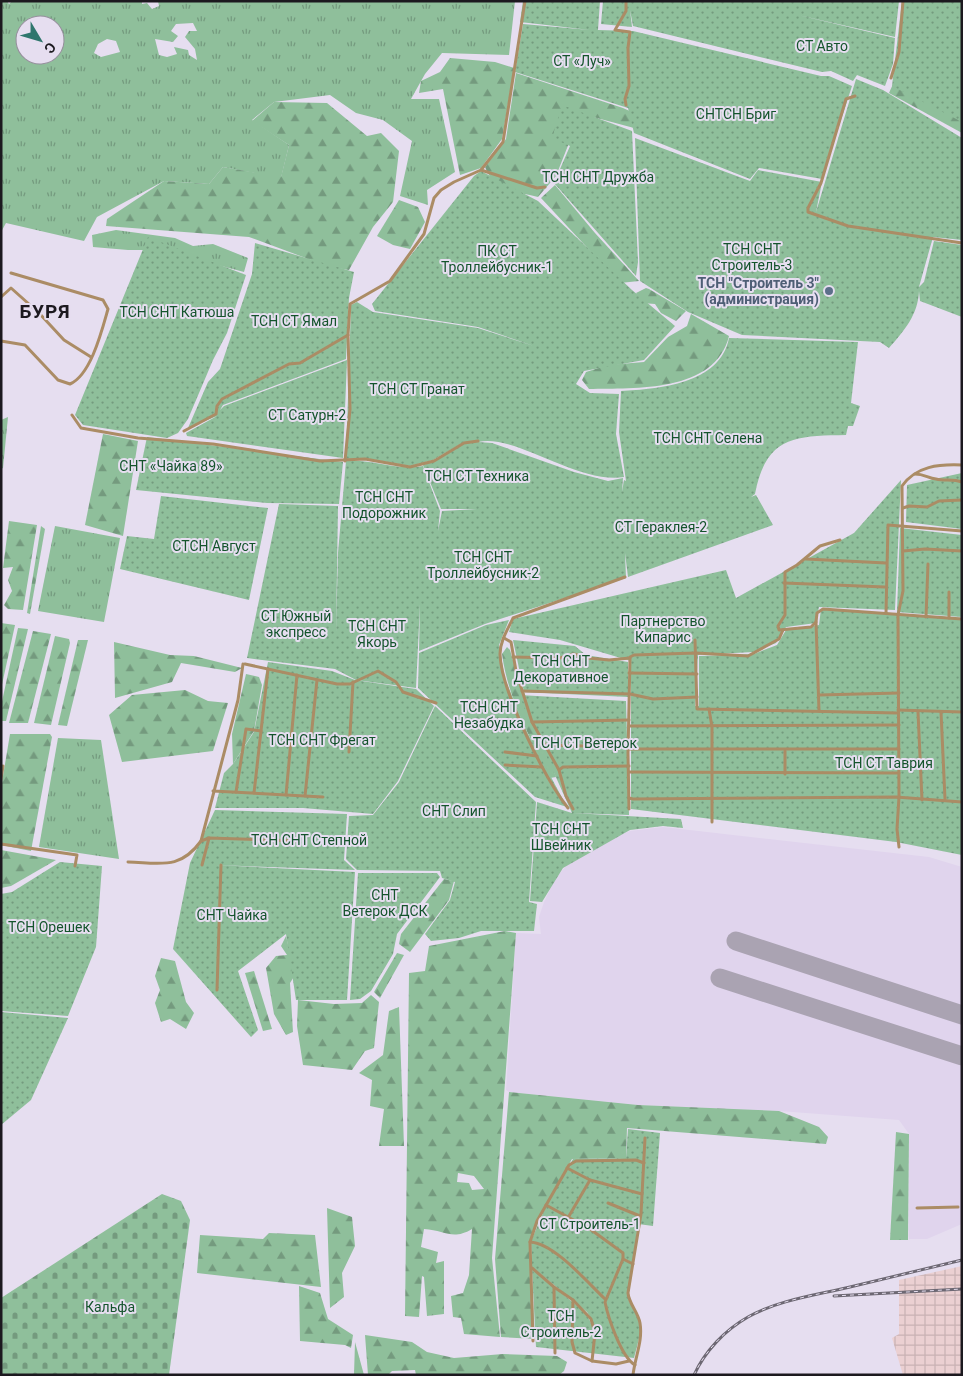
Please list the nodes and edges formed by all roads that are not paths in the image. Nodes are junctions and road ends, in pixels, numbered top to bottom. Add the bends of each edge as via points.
1 (525, 1) edge
2 (626, 1) edge
3 (902, 1) edge
4 (891, 78) dead end
5 (855, 96) dead end
6 (626, 105) dead end
7 (481, 170) junction
8 (545, 187) dead end
9 (962, 243) edge
10 (11, 272) dead end
11 (1, 297) edge
12 (348, 335) junction
13 (1, 341) edge
14 (92, 357) junction
15 (72, 415) dead end
16 (184, 431) dead end
17 (478, 441) dead end
18 (345, 461) junction
19 (962, 465) edge
20 (912, 474) junction
21 (962, 482) edge
22 (962, 500) edge
23 (903, 508) junction
24 (902, 526) junction
25 (962, 531) edge
26 (840, 540) dead end
27 (902, 551) junction
28 (962, 551) edge
29 (805, 559) junction
30 (886, 563) junction
31 (928, 564) dead end
32 (625, 577) dead end
33 (784, 584) junction
34 (886, 586) junction
35 (949, 592) dead end
36 (886, 613) junction
37 (898, 615) junction
38 (926, 617) junction
39 (949, 618) junction
40 (962, 619) edge
41 (816, 622) junction
42 (783, 629) junction
43 (504, 638) junction
44 (695, 640) dead end
45 (696, 653) junction
46 (513, 657) junction
47 (630, 658) junction
48 (268, 669) junction
49 (629, 673) junction
50 (697, 674) junction
51 (297, 675) junction
52 (317, 680) junction
53 (353, 682) junction
54 (522, 691) junction
55 (899, 693) junction
56 (630, 694) junction
57 (819, 695) junction
58 (697, 698) junction
59 (436, 703) dead end
60 (710, 709) junction
61 (819, 711) junction
62 (898, 712) junction
63 (918, 712) junction
64 (941, 712) junction
65 (962, 712) edge
66 (629, 720) junction
67 (532, 722) junction
68 (899, 725) junction
69 (629, 726) junction
70 (712, 727) junction
71 (261, 731) junction
72 (544, 745) junction
73 (628, 748) junction
74 (899, 749) junction
75 (712, 750) junction
76 (784, 750) junction
77 (349, 752) dead end
78 (505, 752) dead end
79 (537, 756) junction
80 (505, 765) dead end
81 (4, 766) dead end
82 (629, 766) junction
83 (543, 767) junction
84 (559, 770) junction
85 (629, 772) junction
86 (712, 773) junction
87 (899, 773) junction
88 (784, 774) junction
89 (1, 779) edge
90 (213, 791) junction
91 (236, 792) junction
92 (254, 793) junction
93 (286, 795) junction
94 (305, 796) junction
95 (323, 797) dead end
96 (899, 797) junction
97 (629, 798) junction
98 (711, 798) junction
99 (945, 799) junction
100 (922, 800) junction
101 (962, 802) edge
102 (630, 809) dead end
103 (712, 822) dead end
104 (209, 838) junction
105 (201, 841) junction
106 (297, 842) dead end
107 (1, 844) edge
108 (899, 847) dead end
109 (128, 862) dead end
110 (202, 865) dead end
111 (221, 865) dead end
112 (75, 866) dead end
113 (217, 990) dead end
114 (645, 1138) dead end
115 (644, 1163) junction
116 (567, 1168) junction
117 (590, 1180) junction
118 (642, 1194) junction
119 (608, 1203) dead end
120 (546, 1205) junction
121 (958, 1207) dead end
122 (917, 1208) dead end
123 (640, 1216) junction
124 (568, 1217) junction
125 (530, 1242) junction
126 (623, 1259) junction
127 (633, 1264) junction
128 (531, 1268) junction
129 (554, 1288) junction
130 (605, 1299) junction
131 (573, 1300) junction
132 (532, 1341) dead end
133 (555, 1353) dead end
134 (592, 1360) junction
135 (628, 1361) junction
136 (634, 1365) junction
137 (633, 1375) edge

1 - 7 street via 505,135
2 - 6 street via 626,11 615,30 630,32 630,86
3 - 4 street via 899,52
5 - 9 street via 846,99 821,183 808,212 848,226
7 - 8 street via 537,188
7 - 12 street via 441,190 434,198 424,234 390,281 350,304
10 - 14 street via 103,300 108,309
11 - 14 street via 11,288 64,340
12 - 16 street via 300,363 289,364 227,396 217,406 216,414
12 - 18 street via 350,409
13 - 14 street via 25,345 58,380 70,384 83,373
15 - 18 street via 81,428 138,438 182,440 320,461
17 - 18 street via 464,443 434,461 410,467 365,459
19 - 20 street via 938,464
20 - 21 street
20 - 23 street via 902,486
22 - 23 street
23 - 24 street
24 - 25 street
24 - 27 street
24 - 30 street via 887,526
26 - 29 street via 820,546
27 - 28 street
27 - 37 street via 903,591
29 - 30 street
29 - 33 street via 785,572
30 - 34 street
31 - 38 street
32 - 43 street via 513,618
33 - 34 street
33 - 42 street via 784,618 778,628 780,631
34 - 36 street
35 - 39 street
36 - 37 street
36 - 41 street via 821,609 816,613
37 - 38 street
37 - 55 street
38 - 39 street
39 - 40 street
41 - 42 street via 811,628
41 - 57 street
42 - 45 street via 779,639 748,656
43 - 46 street via 511,642
43 - 79 street via 500,653 505,682
44 - 45 street
45 - 47 street via 634,655
45 - 50 street
46 - 47 street via 560,658 574,654 609,660
46 - 54 street
47 - 49 street
48 - 51 street
48 - 71 street
48 - 90 street via 244,664 238,700
49 - 50 street
49 - 56 street
50 - 58 street
51 - 52 street
51 - 93 street
52 - 53 street via 337,684
52 - 94 street
53 - 59 street via 378,671 396,682 403,692
53 - 77 street
54 - 56 street
54 - 67 street
55 - 57 street
55 - 62 street
56 - 58 street via 653,699
56 - 66 street
57 - 61 street
58 - 60 street via 697,709
60 - 61 street
60 - 70 street
61 - 62 street
62 - 63 street
62 - 68 street
63 - 64 street
63 - 100 street
64 - 65 street
64 - 99 street
66 - 67 street
66 - 69 street
67 - 72 street
68 - 70 street
68 - 74 street
69 - 70 street
69 - 73 street
70 - 75 street
71 - 91 street via 246,729
71 - 92 street
72 - 73 street
72 - 84 street
73 - 75 street
73 - 82 street
74 - 76 street
74 - 87 street
75 - 76 street
75 - 86 street
76 - 88 street
78 - 79 street
79 - 83 street
80 - 83 street
81 - 89 street
82 - 84 street via 563,767
82 - 85 street
83 - 84 street via 556,794 570,809
85 - 86 street
85 - 97 street
86 - 88 street
86 - 98 street
87 - 88 street
87 - 96 street
90 - 91 street
90 - 105 street
91 - 92 street
92 - 93 street
93 - 94 street
94 - 95 street
96 - 98 street
96 - 100 street
96 - 108 street
97 - 98 street
97 - 102 street
98 - 103 street
99 - 100 street
99 - 101 street
104 - 105 street
104 - 106 street
104 - 110 street
105 - 109 street via 190,856 176,862
107 - 112 street via 77,855
111 - 113 street
114 - 115 street
115 - 116 street via 639,1160 576,1161
115 - 118 street
116 - 117 street
116 - 120 street
117 - 118 street
117 - 124 street
118 - 123 street
119 - 123 street
120 - 124 street
120 - 125 street
121 - 122 street
123 - 127 street
124 - 126 street via 620,1250
125 - 128 street
125 - 130 street via 550,1248
126 - 127 street
126 - 130 street
127 - 136 street via 628,1297 640,1320 641,1331
128 - 129 street
128 - 132 street
129 - 131 street
129 - 133 street
130 - 135 street via 606,1310
131 - 134 street via 594,1326
131 - 134 street via 572,1342 575,1353
134 - 135 street via 616,1364
135 - 136 street
136 - 137 street

